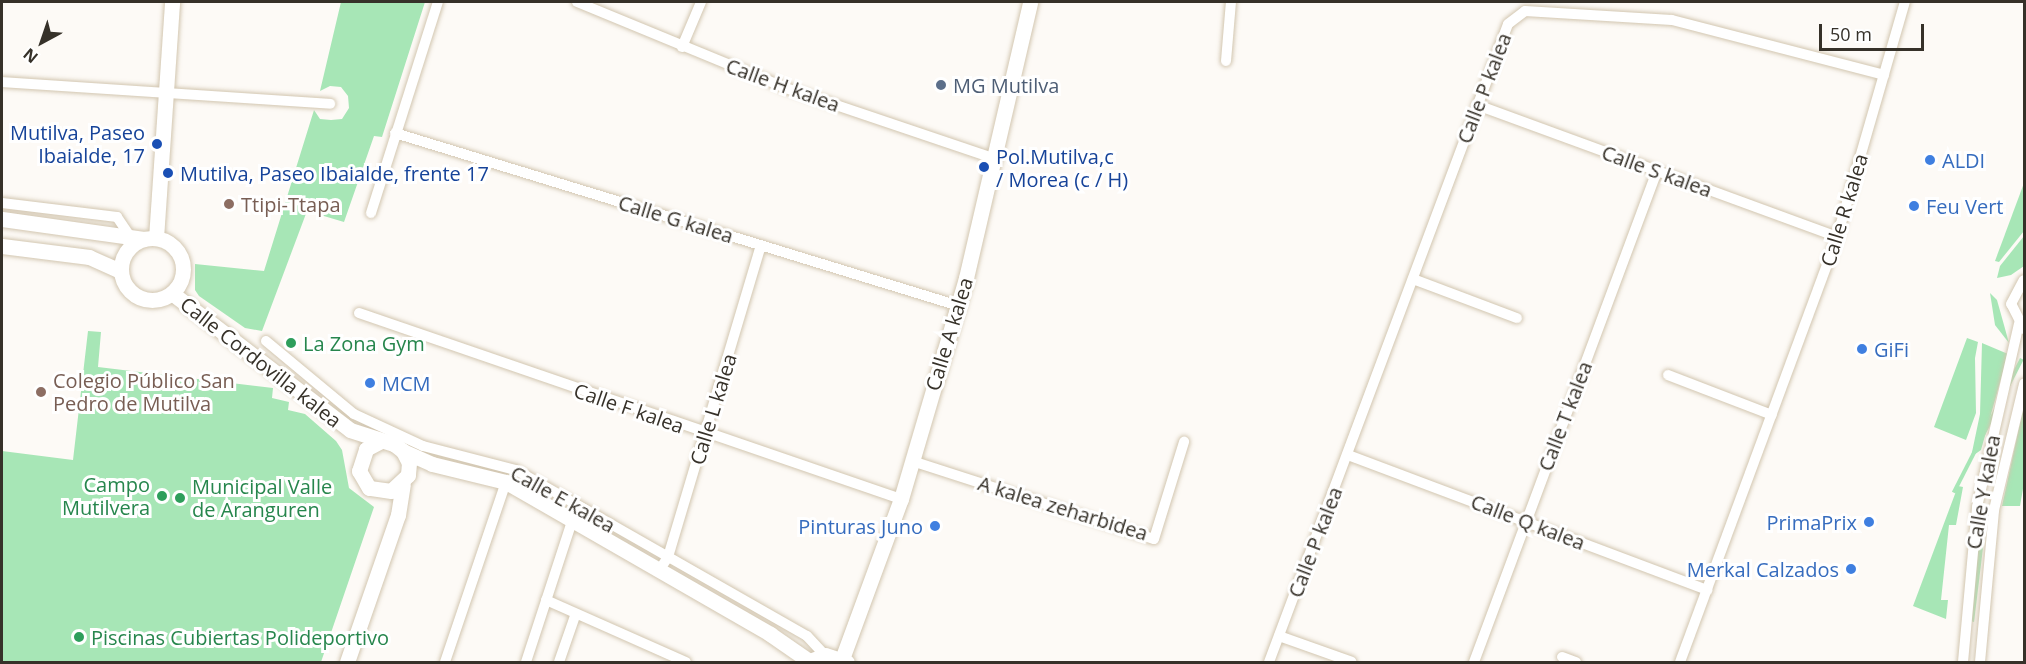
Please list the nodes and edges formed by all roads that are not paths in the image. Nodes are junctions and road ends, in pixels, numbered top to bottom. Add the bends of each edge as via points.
1 (172, 2) edge
2 (438, 2) edge
3 (577, 2) edge
4 (701, 2) edge
5 (1030, 2) edge
6 (1231, 2) edge
7 (1905, 2) edge
8 (682, 47) junction
9 (1226, 61) dead end
10 (1884, 75) junction
11 (2, 82) edge
12 (168, 93) junction
13 (330, 104) dead end
14 (1477, 105) junction
15 (395, 133) junction
16 (993, 158) junction
17 (1657, 171) junction
18 (2, 203) edge
19 (371, 213) dead end
20 (2, 219) edge
21 (1837, 237) junction
22 (143, 238) junction
23 (2, 246) edge
24 (761, 246) junction
25 (120, 272) junction
26 (1413, 279) junction
27 (2025, 280) edge
28 (173, 294) junction
29 (957, 305) junction
30 (359, 313) dead end
31 (1517, 318) dead end
32 (2022, 327) edge
33 (266, 341) dead end
34 (1668, 375) dead end
35 (2025, 384) edge
36 (1772, 415) junction
37 (350, 430) junction
38 (706, 435) junction
39 (379, 442) junction
40 (1184, 442) dead end
41 (403, 451) junction
42 (1348, 454) junction
43 (362, 456) junction
44 (912, 461) junction
45 (432, 464) junction
46 (405, 480) junction
47 (506, 482) junction
48 (380, 492) junction
49 (901, 499) junction
50 (573, 518) junction
51 (1526, 522) junction
52 (390, 537) junction
53 (664, 563) junction
54 (1707, 590) junction
55 (546, 600) junction
56 (575, 616) junction
57 (1280, 636) junction
58 (825, 655) junction
59 (1562, 657) dead end
60 (845, 661) edge
61 (808, 662) edge
62 (347, 663) edge
63 (445, 663) edge
64 (526, 663) edge
65 (559, 663) edge
66 (686, 663) edge
67 (1269, 663) edge
68 (1352, 663) edge
69 (1474, 663) edge
70 (1576, 663) edge
71 (1680, 663) edge
72 (1963, 663) edge
73 (1980, 663) edge

1 - 12 street
2 - 15 street
3 - 8 street, Calle H kalea
4 - 8 street
5 - 16 street, Calle A kalea
6 - 9 street
7 - 10 street, Calle R kalea
8 - 16 street, Calle H kalea via 783,87
10 - 14 street, Calle P kalea via 1672,20 1525,11 1508,24
10 - 21 street, Calle R kalea
11 - 12 street
12 - 13 street
12 - 22 street
14 - 17 street, Calle S kalea
14 - 26 street, Calle P kalea
15 - 19 street
15 - 24 street, Calle G kalea
16 - 29 street, Calle A kalea
17 - 21 street, Calle S kalea
17 - 51 street, Calle T kalea
18 - 22 street via 117,217
20 - 22 street
21 - 36 street, Calle R kalea
22 - 25 street via 124,255
22 - 28 street via 175,247 181,258 183,272
23 - 25 street via 89,257
24 - 29 street, Calle G kalea
24 - 38 street, Calle L kalea
25 - 28 street via 124,284 136,297 153,301
26 - 31 street
26 - 42 street, Calle P kalea
27 - 32 street via 2011,304
28 - 37 street, Calle Cordovilla kalea
29 - 44 street, Calle A kalea
30 - 38 street, Calle F kalea
32 - 72 street, Calle Y kalea via 1977,507
33 - 53 street, Calle E kalea via 354,414 423,446 516,470
34 - 36 street
35 - 73 street, Calle Y kalea via 1994,510
36 - 54 street, Calle R kalea
37 - 39 street, Calle Cordovilla kalea
37 - 43 street, Calle Cordovilla kalea
38 - 49 street, Calle F kalea
38 - 53 street, Calle L kalea
39 - 41 street via 394,444
39 - 43 street
40 - 44 street, A kalea zeharbidea via 1154,539
41 - 45 street
41 - 46 street via 409,463
42 - 51 street, Calle Q kalea
42 - 57 street, Calle P kalea
43 - 48 street via 359,471 363,480
44 - 49 street, Calle A kalea
45 - 46 street
45 - 47 street
46 - 48 street
46 - 52 street
47 - 50 street
47 - 63 street, Calle E kalea
48 - 52 street via 390,508
49 - 60 street, Calle A kalea
50 - 53 street
50 - 55 street
51 - 54 street, Calle Q kalea
51 - 69 street, Calle T kalea
52 - 62 street
53 - 58 street, Calle E kalea via 807,636
53 - 61 street
54 - 71 street, Calle R kalea
55 - 56 street
55 - 64 street
56 - 65 street
56 - 66 street
57 - 67 street, Calle P kalea
57 - 68 street
58 - 60 street
58 - 61 street
59 - 70 street

